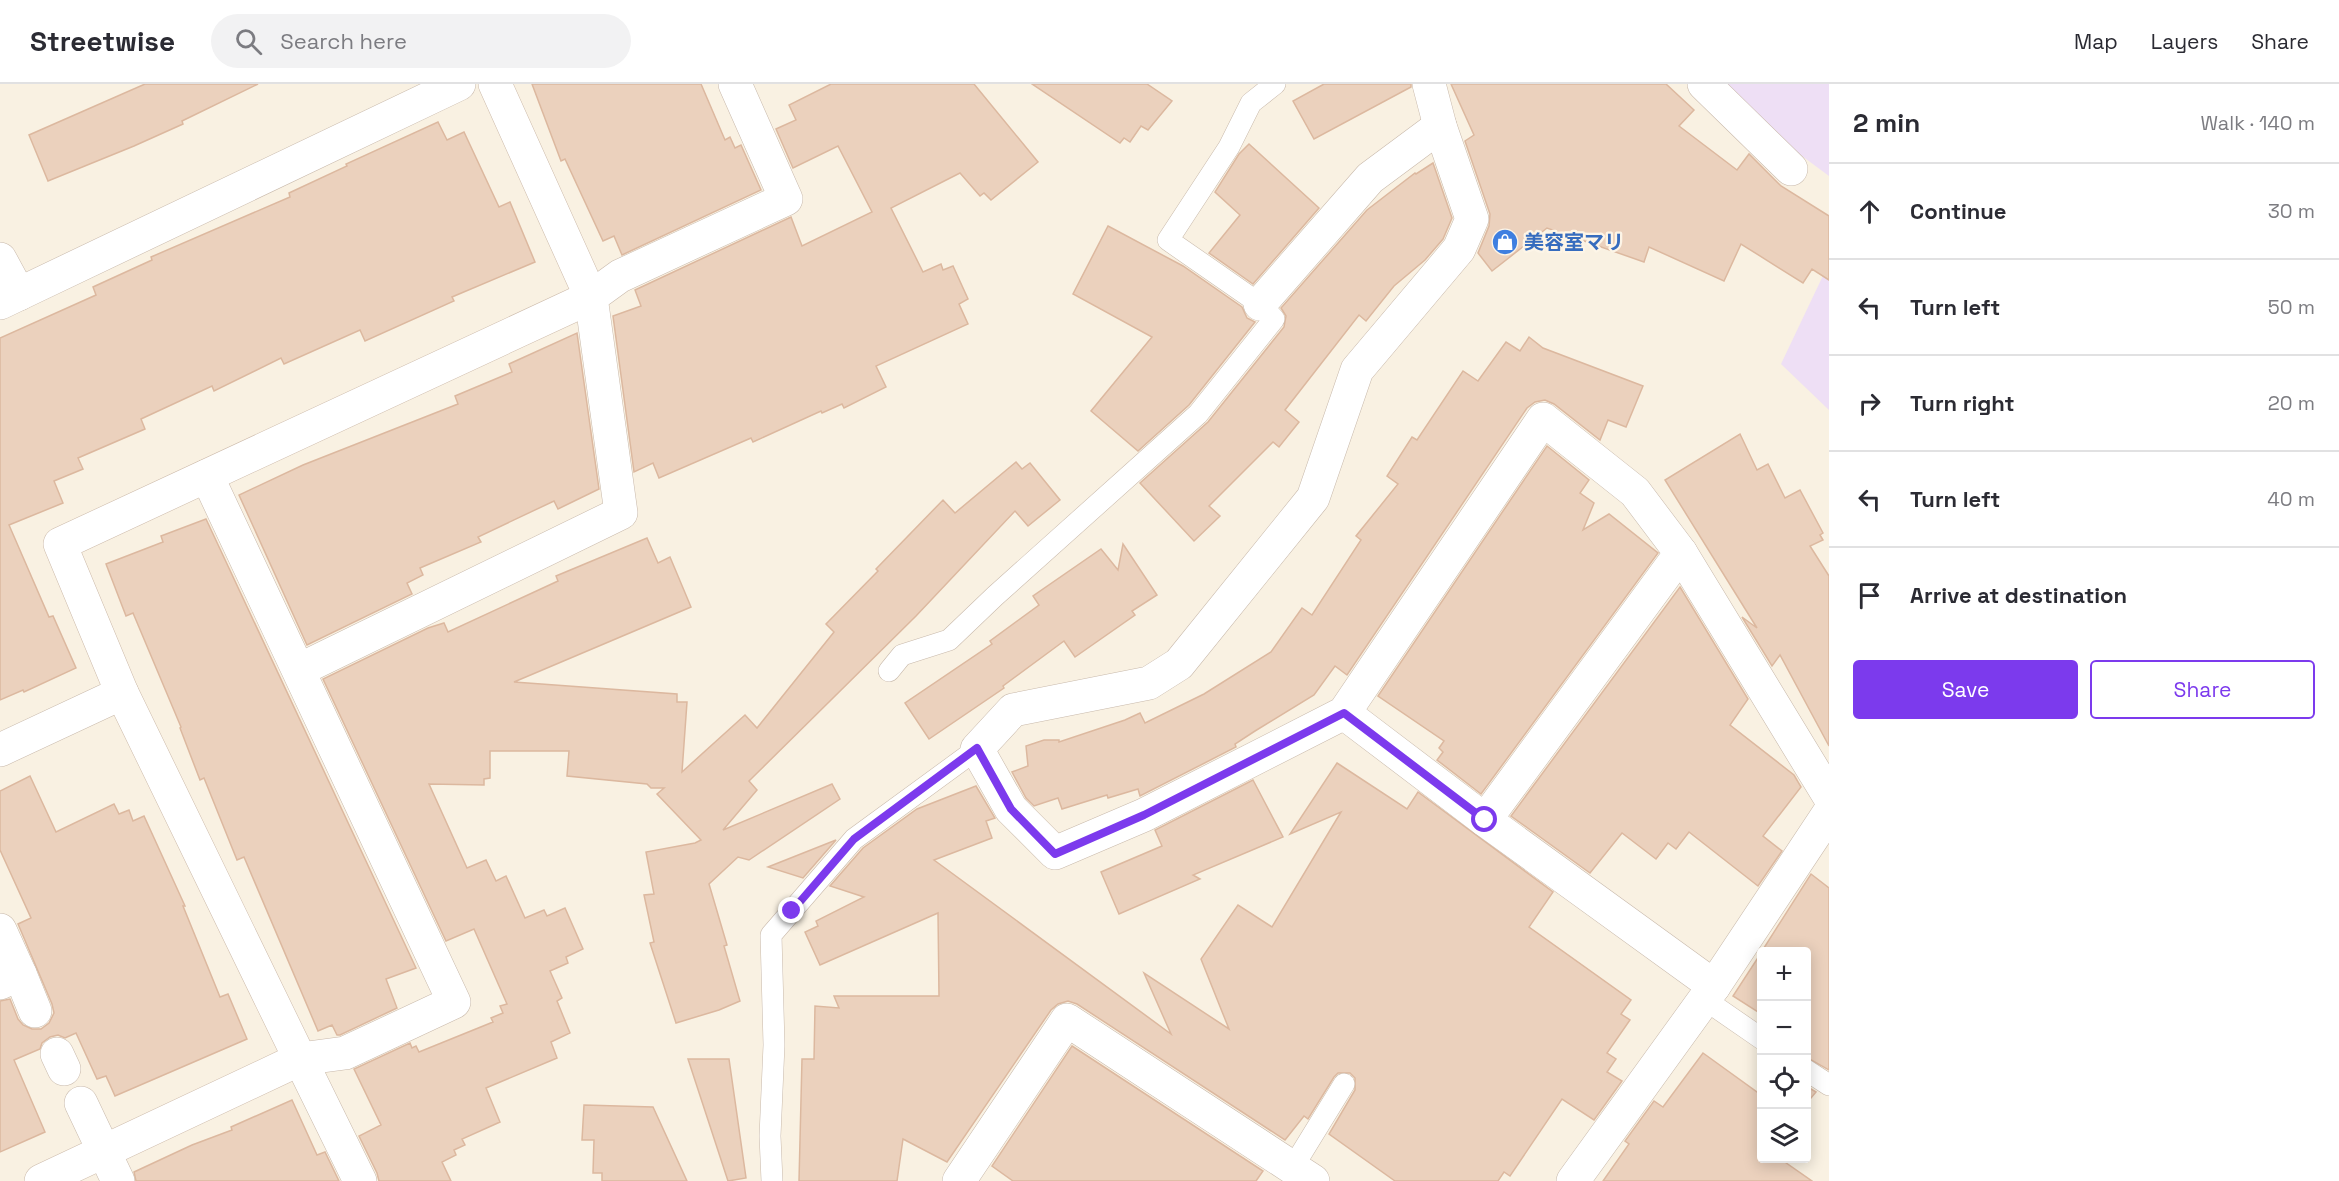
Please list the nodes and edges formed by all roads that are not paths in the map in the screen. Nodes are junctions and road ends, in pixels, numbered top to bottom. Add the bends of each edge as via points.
1 (459, 84) edge
2 (495, 84) edge
3 (735, 84) edge
4 (1275, 84) edge
5 (1429, 84) edge
6 (1704, 84) edge
7 (1440, 126) junction
8 (1791, 169) dead end
9 (0, 259) edge
10 (591, 297) junction
11 (10, 298) edge
12 (1260, 304) junction
13 (207, 476) junction
14 (1681, 553) junction
15 (299, 670) junction
16 (889, 671) dead end
17 (122, 693) junction
18 (1344, 713) junction
19 (977, 748) junction
20 (0, 750) edge
21 (1828, 811) edge
22 (1485, 820) junction
23 (0, 930) edge
24 (10, 979) edge
25 (1709, 992) junction
26 (35, 1011) dead end
27 (1757, 1035) edge
28 (300, 1059) junction
29 (1811, 1073) edge
30 (1344, 1084) dead end
31 (1829, 1085) edge
32 (81, 1103) dead end
33 (104, 1150) junction
34 (1303, 1174) edge
35 (41, 1181) edge
36 (118, 1181) edge
37 (360, 1181) edge
38 (772, 1181) edge
39 (959, 1181) edge
40 (1573, 1181) edge

1 - 11 street
2 - 10 street
3 - 10 street via 786,199 620,276
4 - 12 lane via 1251,103 1229,147 1168,240
5 - 7 street
6 - 8 street
7 - 12 street via 1370,178
7 - 19 street via 1472,219 1459,249 1357,369 1313,498 1179,664 1149,683 1013,710
9 - 11 street
10 - 13 street
10 - 15 street via 621,513
12 - 16 lane via 1274,319 1198,414 949,640 902,655
13 - 15 street
13 - 17 street via 60,544
14 - 18 street via 1635,492 1543,419
14 - 21 street
14 - 22 street
15 - 28 street via 454,1002 345,1053
17 - 20 street
17 - 28 street
18 - 19 street via 1144,815 1055,854 1011,809
18 - 22 street
19 - 38 lane via 854,839 771,935
21 - 25 street
22 - 25 street
23 - 24 street
24 - 26 street
25 - 27 lane
25 - 40 street
28 - 33 street
28 - 37 street
29 - 31 lane
30 - 34 lane
32 - 33 street
33 - 35 street
33 - 36 street
34 - 39 street via 1067,1020

